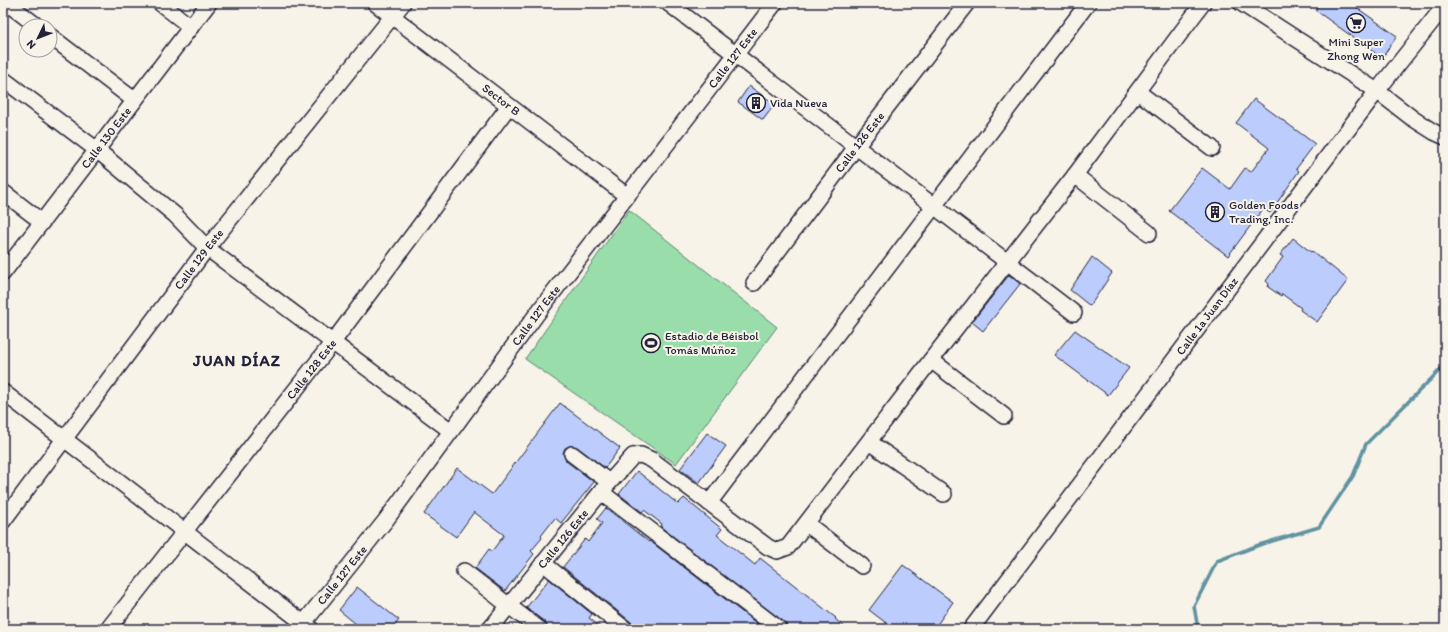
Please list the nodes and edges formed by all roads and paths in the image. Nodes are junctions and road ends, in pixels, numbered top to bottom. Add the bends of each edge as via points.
1 (7, 3) edge
2 (160, 3) edge
3 (209, 3) edge
4 (375, 3) edge
5 (403, 3) edge
6 (668, 3) edge
7 (775, 3) edge
8 (966, 3) edge
9 (1088, 3) edge
10 (1203, 3) edge
11 (1241, 3) edge
12 (1445, 5) edge
13 (392, 16) junction
14 (27, 18) edge
15 (191, 28) junction
16 (58, 42) edge
17 (736, 54) junction
18 (3, 79) edge
19 (1377, 91) junction
20 (1138, 92) junction
21 (134, 100) junction
22 (509, 106) junction
23 (1445, 137) edge
24 (856, 147) junction
25 (1212, 148) dead end
26 (96, 150) junction
27 (1075, 175) junction
28 (3, 192) edge
29 (627, 196) junction
30 (933, 206) junction
31 (42, 222) junction
32 (1149, 233) dead end
33 (207, 248) junction
34 (1007, 261) junction
35 (3, 273) edge
36 (754, 283) dead end
37 (1074, 313) dead end
38 (333, 342) junction
39 (931, 360) junction
40 (3, 392) edge
41 (1004, 416) dead end
42 (451, 431) junction
43 (64, 438) junction
44 (869, 442) junction
45 (572, 454) dead end
46 (605, 487) junction
47 (944, 494) dead end
48 (709, 503) junction
49 (3, 521) edge
50 (807, 524) junction
51 (184, 532) junction
52 (542, 563) junction
53 (862, 566) dead end
54 (464, 571) dead end
55 (509, 606) junction
56 (304, 627) edge
57 (108, 629) edge
58 (490, 629) edge
59 (539, 629) edge
60 (625, 629) edge
61 (779, 629) edge
62 (970, 629) edge

1 - 14 street
2 - 15 street
3 - 15 street, Calle 130 Este
4 - 13 street, Sector B
5 - 13 street, Calle 129 Este
6 - 17 street
7 - 17 street, Calle 127 Este
8 - 24 street, Calle 126 Este
9 - 30 street
10 - 20 street
11 - 19 street
12 - 19 street, Calle 1a Juan Díaz
13 - 22 street, Sector B
13 - 33 street, Calle 129 Este
15 - 21 street, Calle 130 Este
16 - 21 street
17 - 24 street
17 - 29 street, Calle 127 Este
18 - 26 street
19 - 23 street via 1412,118
19 - 62 street, Calle 1a Juan Díaz
20 - 25 street
20 - 27 street
21 - 26 street, Calle 130 Este
22 - 29 street, Sector B
22 - 38 street, Calle 128 Este
24 - 30 street
24 - 36 street, Calle 126 Este
26 - 31 street, Calle 130 Este
26 - 33 street via 175,215
27 - 32 street
27 - 34 street
28 - 31 street
29 - 42 street, Calle 127 Este
30 - 34 street
30 - 48 street
31 - 35 street, Calle 130 Este
33 - 38 street
33 - 43 street, Calle 129 Este
34 - 37 street
34 - 39 street
38 - 42 street
38 - 51 street, Calle 128 Este
39 - 41 street
39 - 44 street
40 - 43 street
42 - 56 street, Calle 127 Este
43 - 49 street, Calle 129 Este
43 - 51 street
44 - 47 street
44 - 50 street
45 - 46 street
46 - 48 street, Calle 126 Este via 633,456 641,455 652,460
46 - 52 street, Calle 126 Este
46 - 61 street
48 - 50 street via 777,551 788,547
50 - 53 street
51 - 56 street
51 - 57 street, Calle 128 Este
52 - 55 street, Calle 126 Este
52 - 60 street
54 - 55 street
55 - 58 street, Calle 126 Este
55 - 59 street

